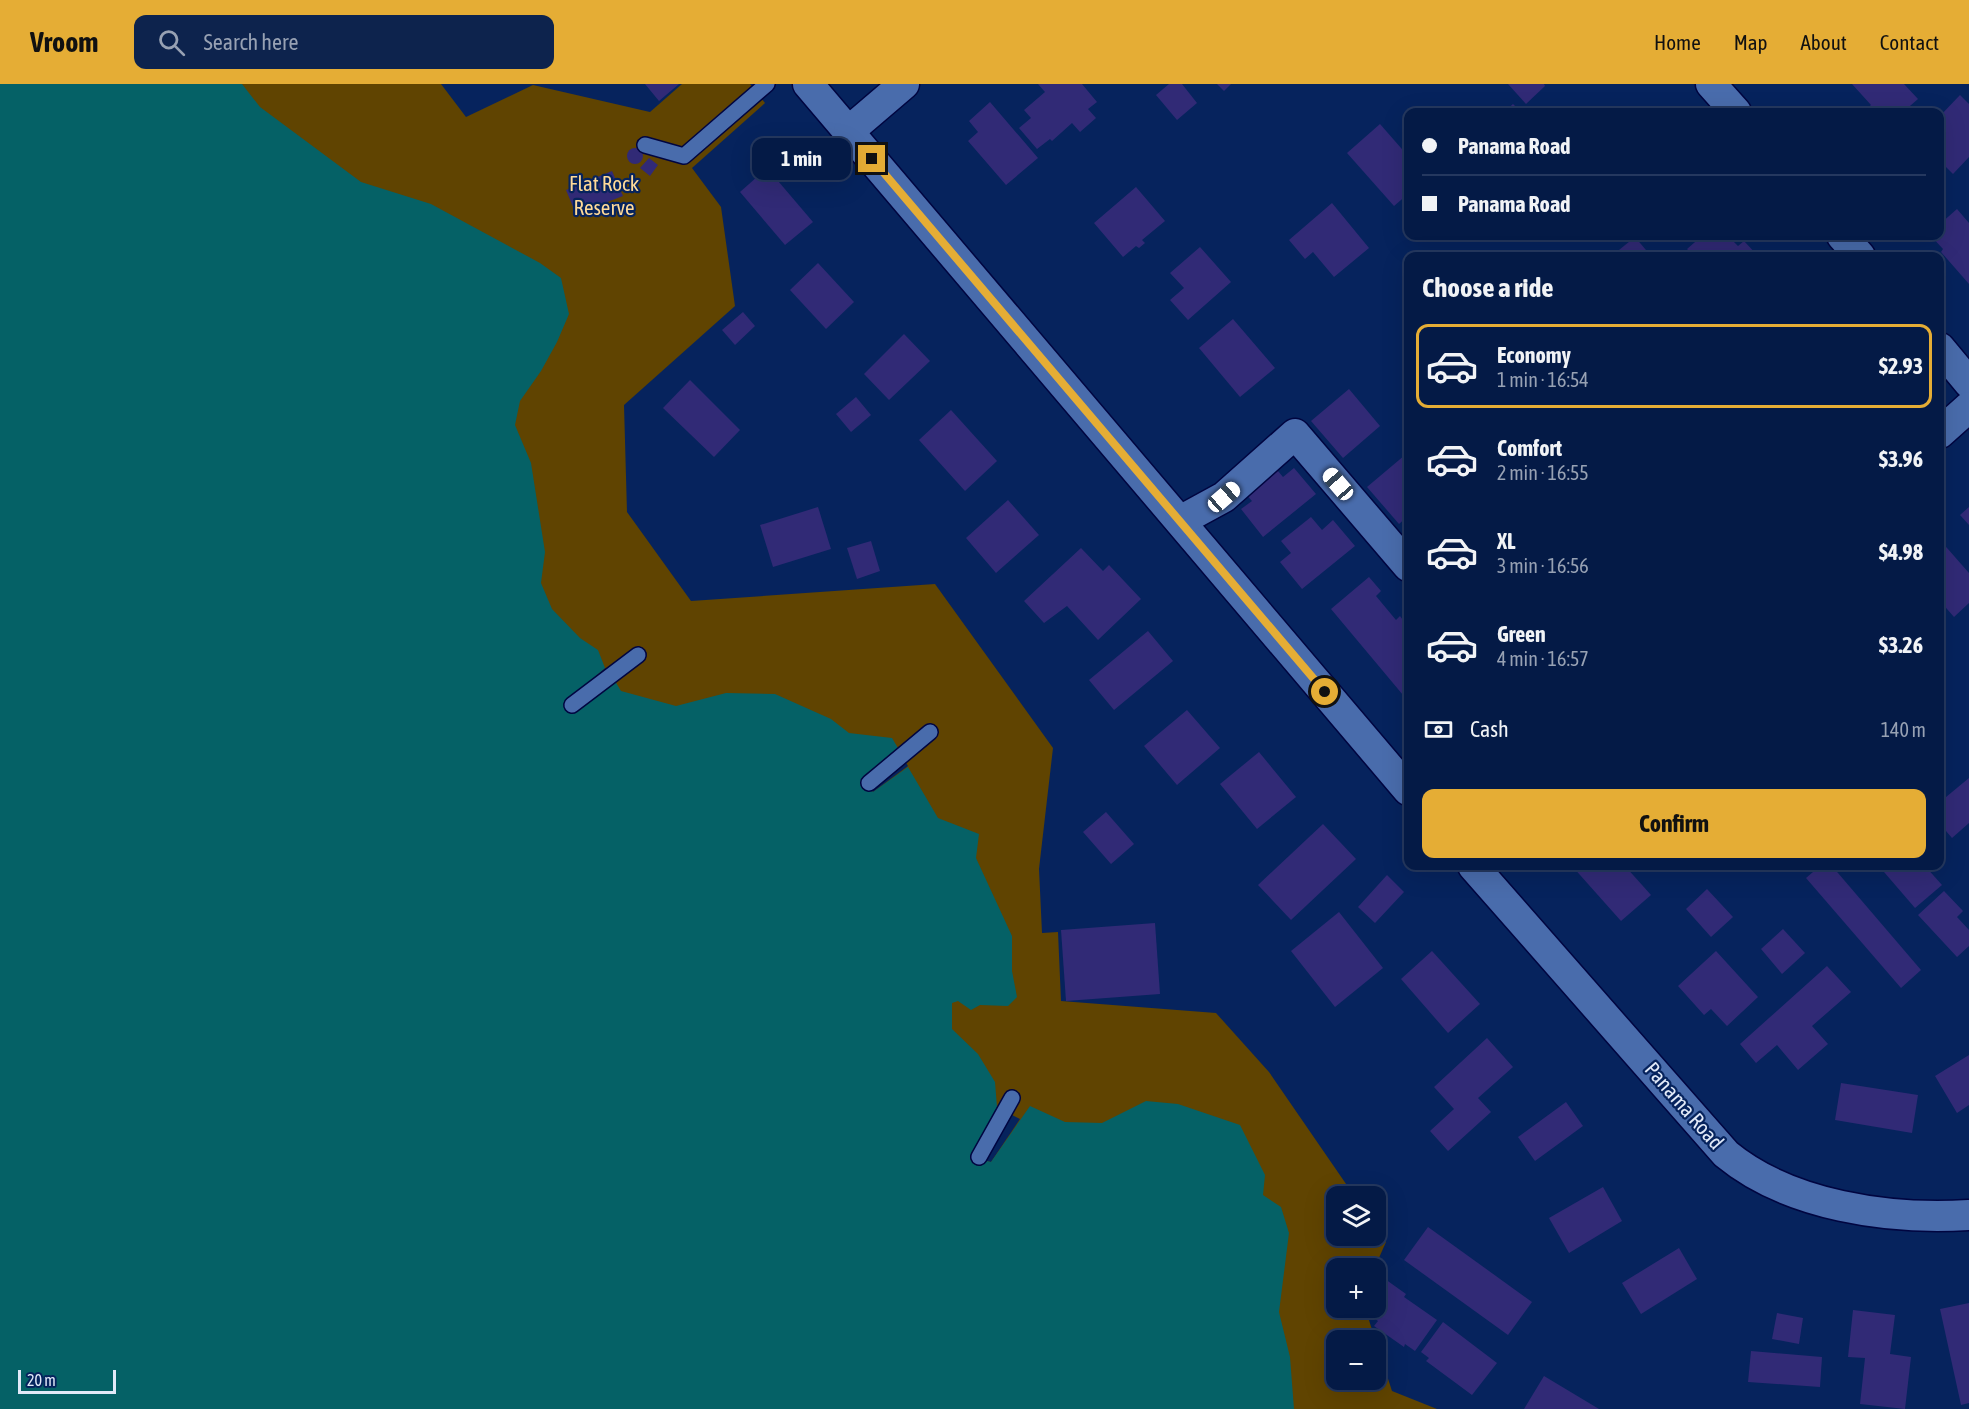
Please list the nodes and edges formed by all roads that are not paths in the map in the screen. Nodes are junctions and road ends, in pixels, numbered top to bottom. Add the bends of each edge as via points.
1 (767, 84) edge
2 (808, 84) edge
3 (904, 84) edge
4 (1711, 84) edge
5 (1732, 108) edge
6 (849, 131) junction
7 (645, 145) dead end
8 (1846, 240) edge
9 (1856, 252) edge
10 (1944, 353) edge
11 (1969, 383) edge
12 (1969, 407) edge
13 (1944, 429) edge
14 (1180, 521) junction
15 (1404, 561) edge
16 (638, 655) dead end
17 (572, 705) dead end
18 (930, 732) dead end
19 (868, 783) dead end
20 (1404, 785) edge
21 (1476, 870) edge
22 (1012, 1098) dead end
23 (979, 1157) dead end
24 (1969, 1215) edge

1 - 7 lane via 684,156
2 - 6 street
3 - 6 street
4 - 5 street
6 - 14 street
8 - 9 street
10 - 11 street
12 - 13 street
14 - 15 street via 1224,497 1295,434
14 - 20 street
16 - 17 lane
18 - 19 lane
21 - 24 street, Panama Road via 1737,1163 1781,1187 1860,1210 1913,1217
22 - 23 lane

